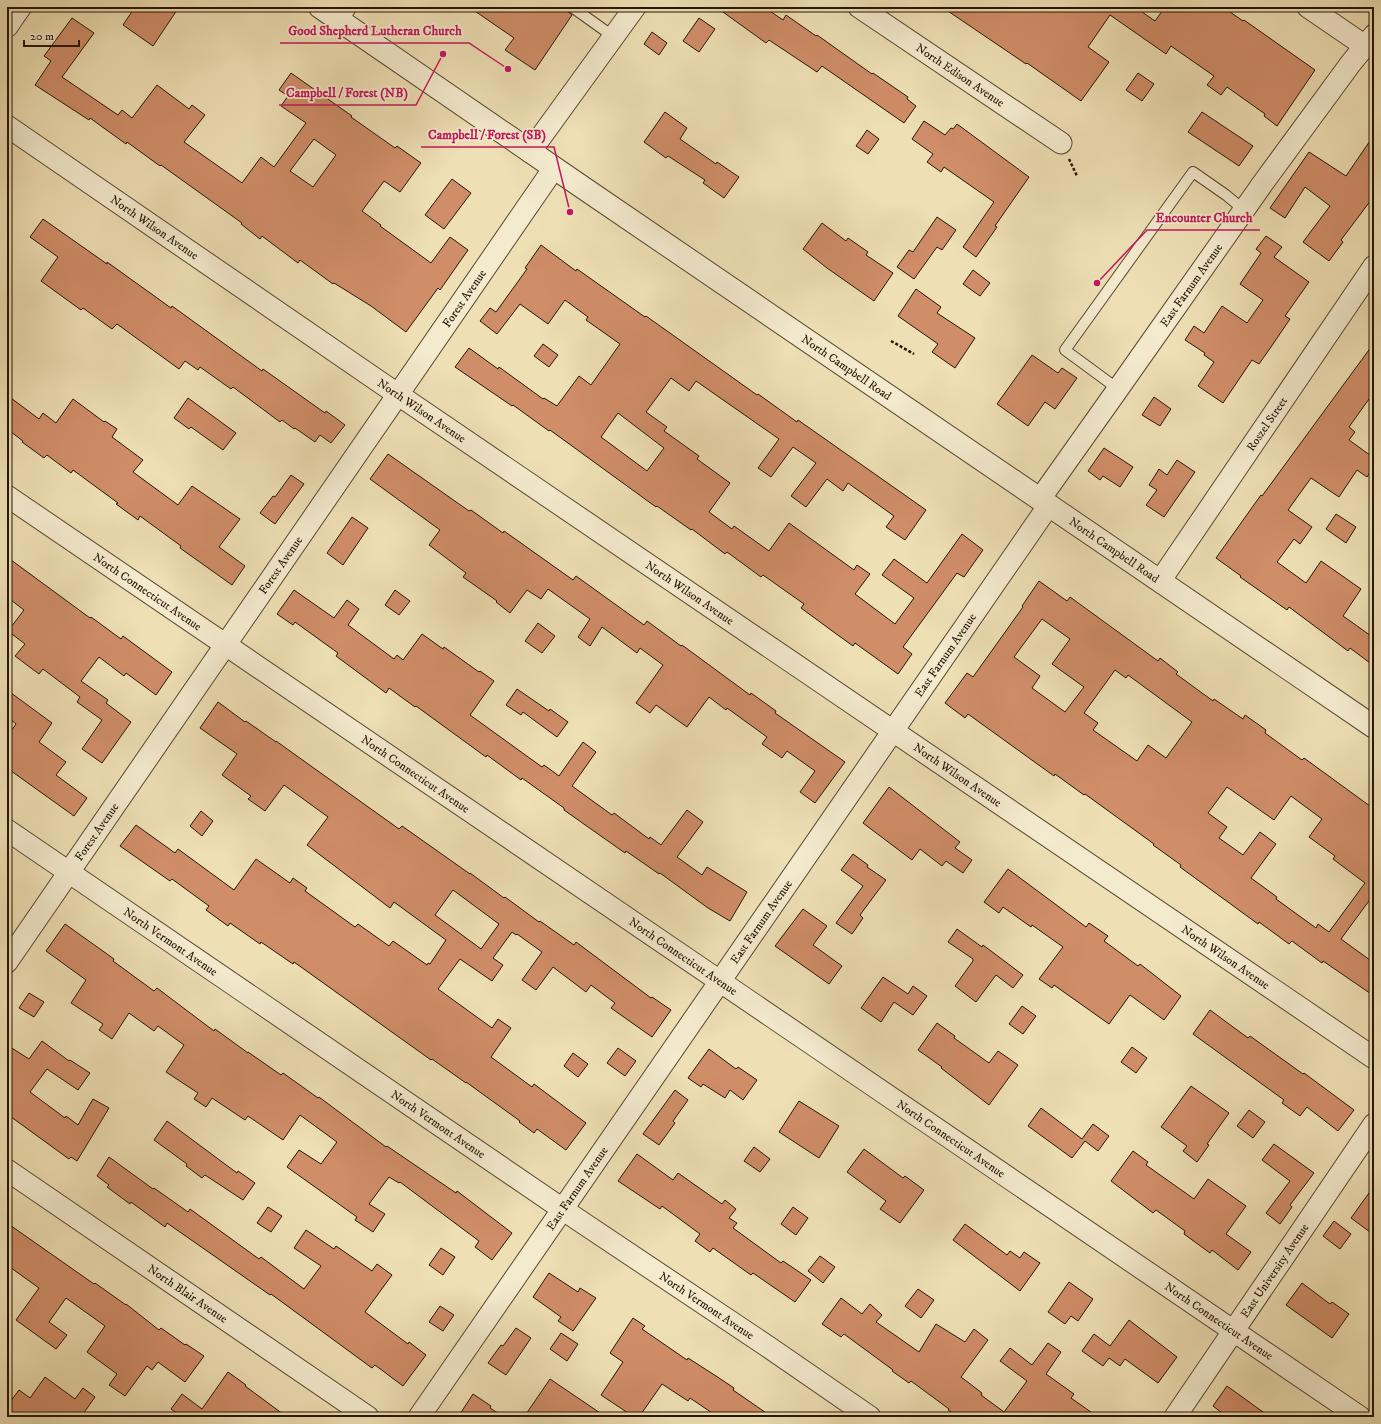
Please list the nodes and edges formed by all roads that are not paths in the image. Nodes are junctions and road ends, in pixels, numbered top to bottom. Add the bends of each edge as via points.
1 (20, 7) edge
2 (320, 7) edge
3 (572, 7) edge
4 (635, 7) edge
5 (859, 7) edge
6 (1308, 7) edge
7 (347, 15) edge
8 (7, 26) edge
9 (614, 37) junction
10 (1369, 40) edge
11 (7, 126) edge
12 (1061, 143) dead end
13 (530, 152) junction
14 (554, 168) junction
15 (1244, 210) junction
16 (1374, 266) edge
17 (1118, 390) junction
18 (398, 394) junction
19 (7, 496) edge
20 (1044, 502) junction
21 (1160, 581) junction
22 (225, 645) junction
23 (1374, 727) edge
24 (892, 731) junction
25 (7, 830) edge
26 (68, 872) junction
27 (7, 962) edge
28 (720, 981) junction
29 (1374, 1058) edge
30 (1374, 1124) edge
31 (7, 1170) edge
32 (562, 1209) junction
33 (1233, 1331) junction
34 (368, 1417) edge
35 (419, 1417) edge
36 (870, 1417) edge
37 (1174, 1417) edge
38 (1360, 1417) edge

1 - 8 street
2 - 7 street, North Campbell Road
3 - 9 lane
4 - 9 street
5 - 12 street, North Edison Avenue
6 - 10 street
7 - 13 street, North Campbell Road
9 - 13 street
10 - 15 street, East Farnum Avenue
11 - 18 street, North Wilson Avenue
13 - 14 street, North Campbell Road
14 - 18 street, Forest Avenue
14 - 20 street, North Campbell Road
15 - 17 street, East Farnum Avenue
15 - 17 lane via 1194,172 1064,350
16 - 21 street, Roszel Street
17 - 20 street, East Farnum Avenue
18 - 22 street, Forest Avenue
18 - 24 street, North Wilson Avenue
19 - 22 street, North Connecticut Avenue
20 - 21 street, North Campbell Road
20 - 24 street, East Farnum Avenue
21 - 23 street, North Campbell Road
22 - 26 street, Forest Avenue
22 - 28 street, North Connecticut Avenue
24 - 28 street, East Farnum Avenue
24 - 29 street, North Wilson Avenue
25 - 26 street, North Vermont Avenue
26 - 27 street, Forest Avenue
26 - 32 street, North Vermont Avenue
28 - 32 street, East Farnum Avenue
28 - 33 street, North Connecticut Avenue
30 - 33 street, East University Avenue
31 - 34 street, North Blair Avenue
32 - 35 street, East Farnum Avenue
32 - 36 street, North Vermont Avenue
33 - 37 street, East University Avenue
33 - 38 street, North Connecticut Avenue

